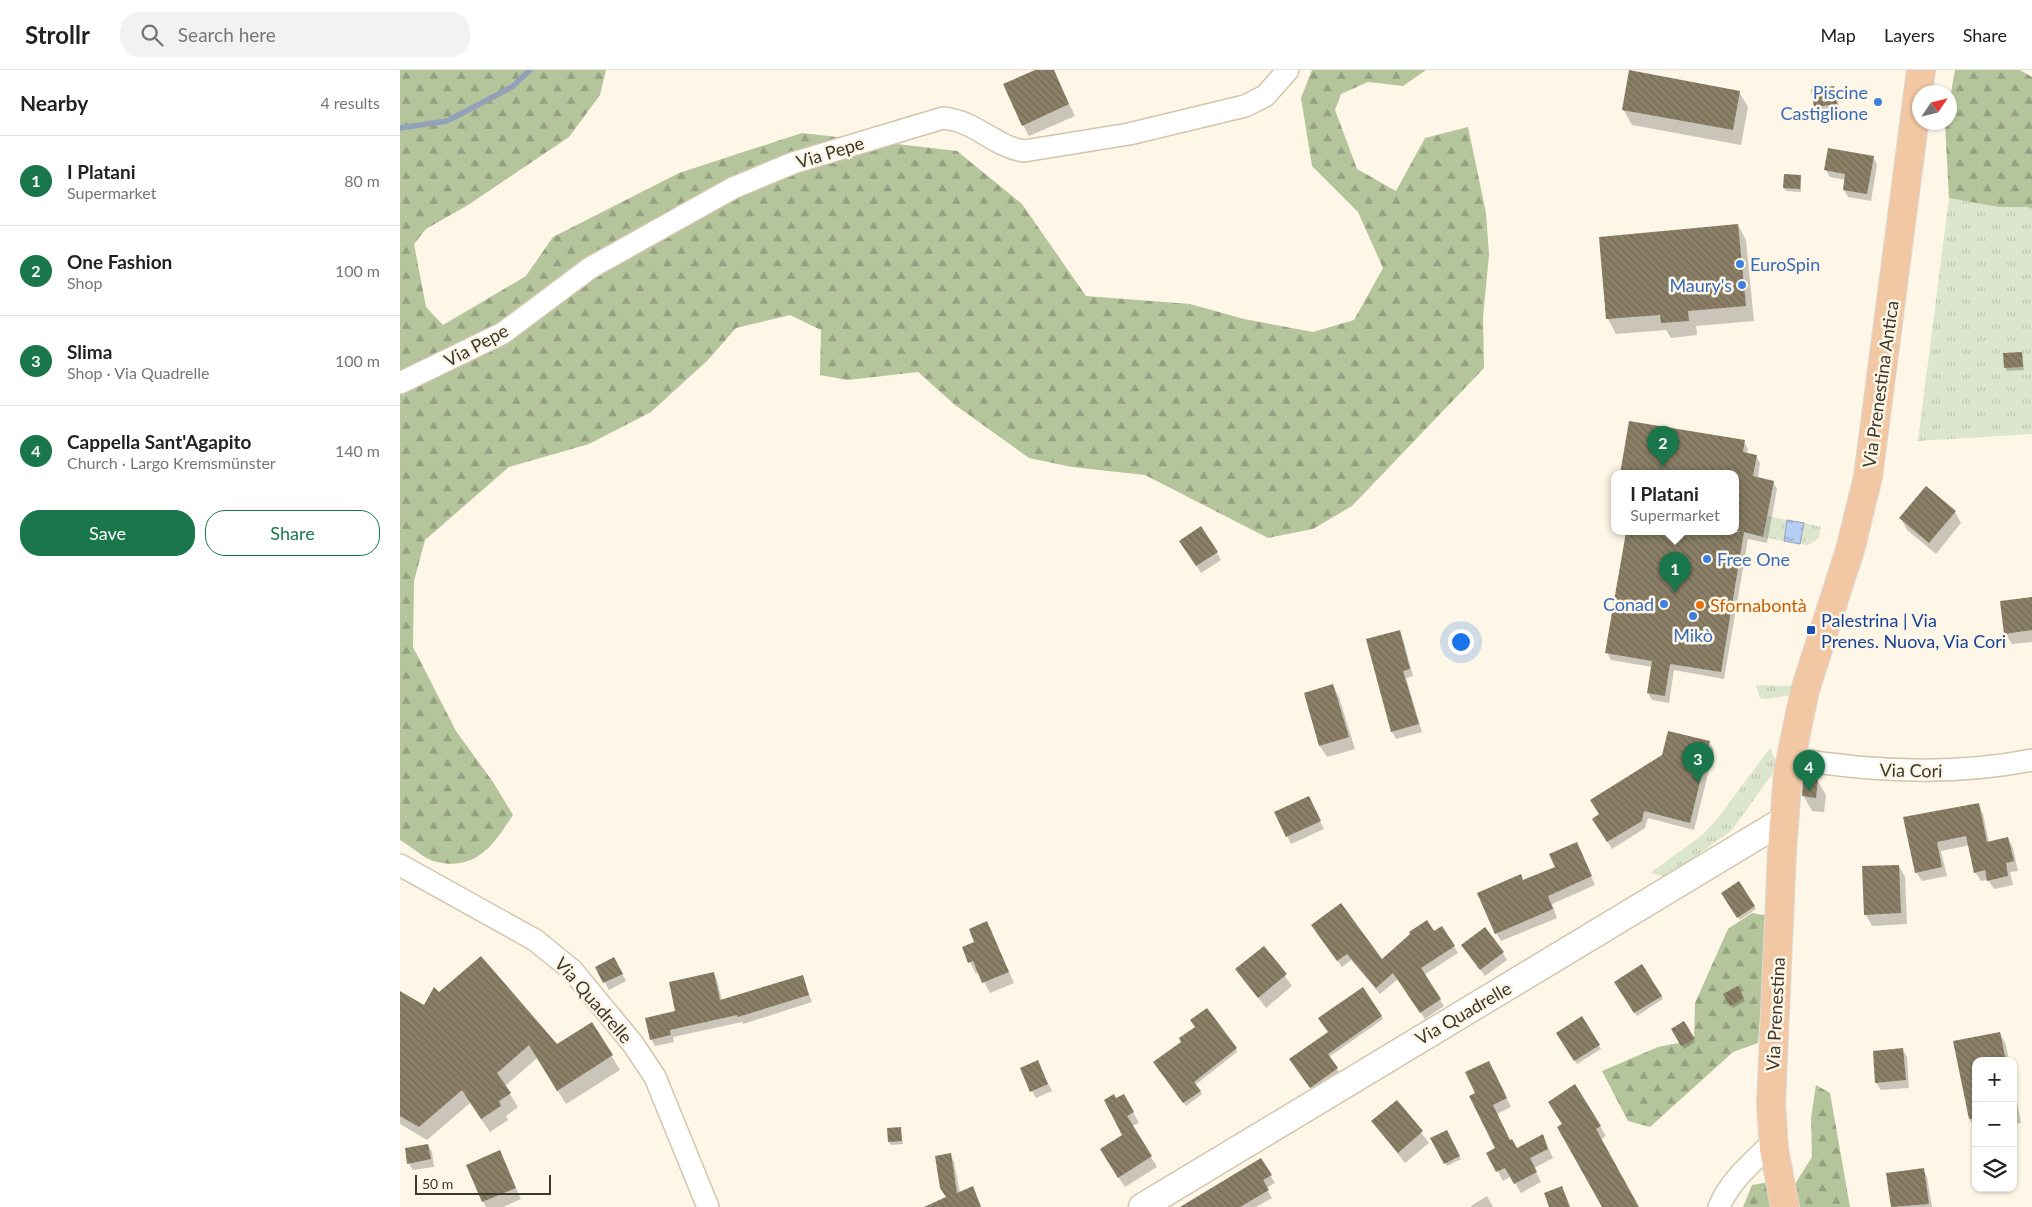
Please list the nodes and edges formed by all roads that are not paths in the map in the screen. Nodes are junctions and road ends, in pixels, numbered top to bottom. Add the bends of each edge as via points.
1 (1288, 70) edge
2 (1922, 70) edge
3 (400, 383) edge
4 (1790, 758) junction
5 (2032, 760) edge
6 (1784, 820) junction
7 (400, 865) edge
8 (1774, 1142) junction
9 (708, 1207) edge
10 (1142, 1207) edge
11 (1719, 1207) edge
12 (1785, 1207) edge

1 - 3 street, Via Pepe via 1265,96 1245,106 1129,134 1024,151 1009,148 967,123 943,118 793,163 733,188 627,246 590,268 503,333
2 - 4 main road, Via Prenestina Antica via 1868,477 1852,542 1805,690
4 - 5 street, Via Cori via 1847,768 1924,771 1971,770
4 - 6 main road, Via Prenestina
6 - 8 main road, Via Prenestina via 1771,1097
6 - 10 street, Via Quadrelle
7 - 9 street, Via Quadrelle via 535,940 572,970 656,1077
8 - 11 street via 1737,1177
8 - 12 main road, Via Prenestina

